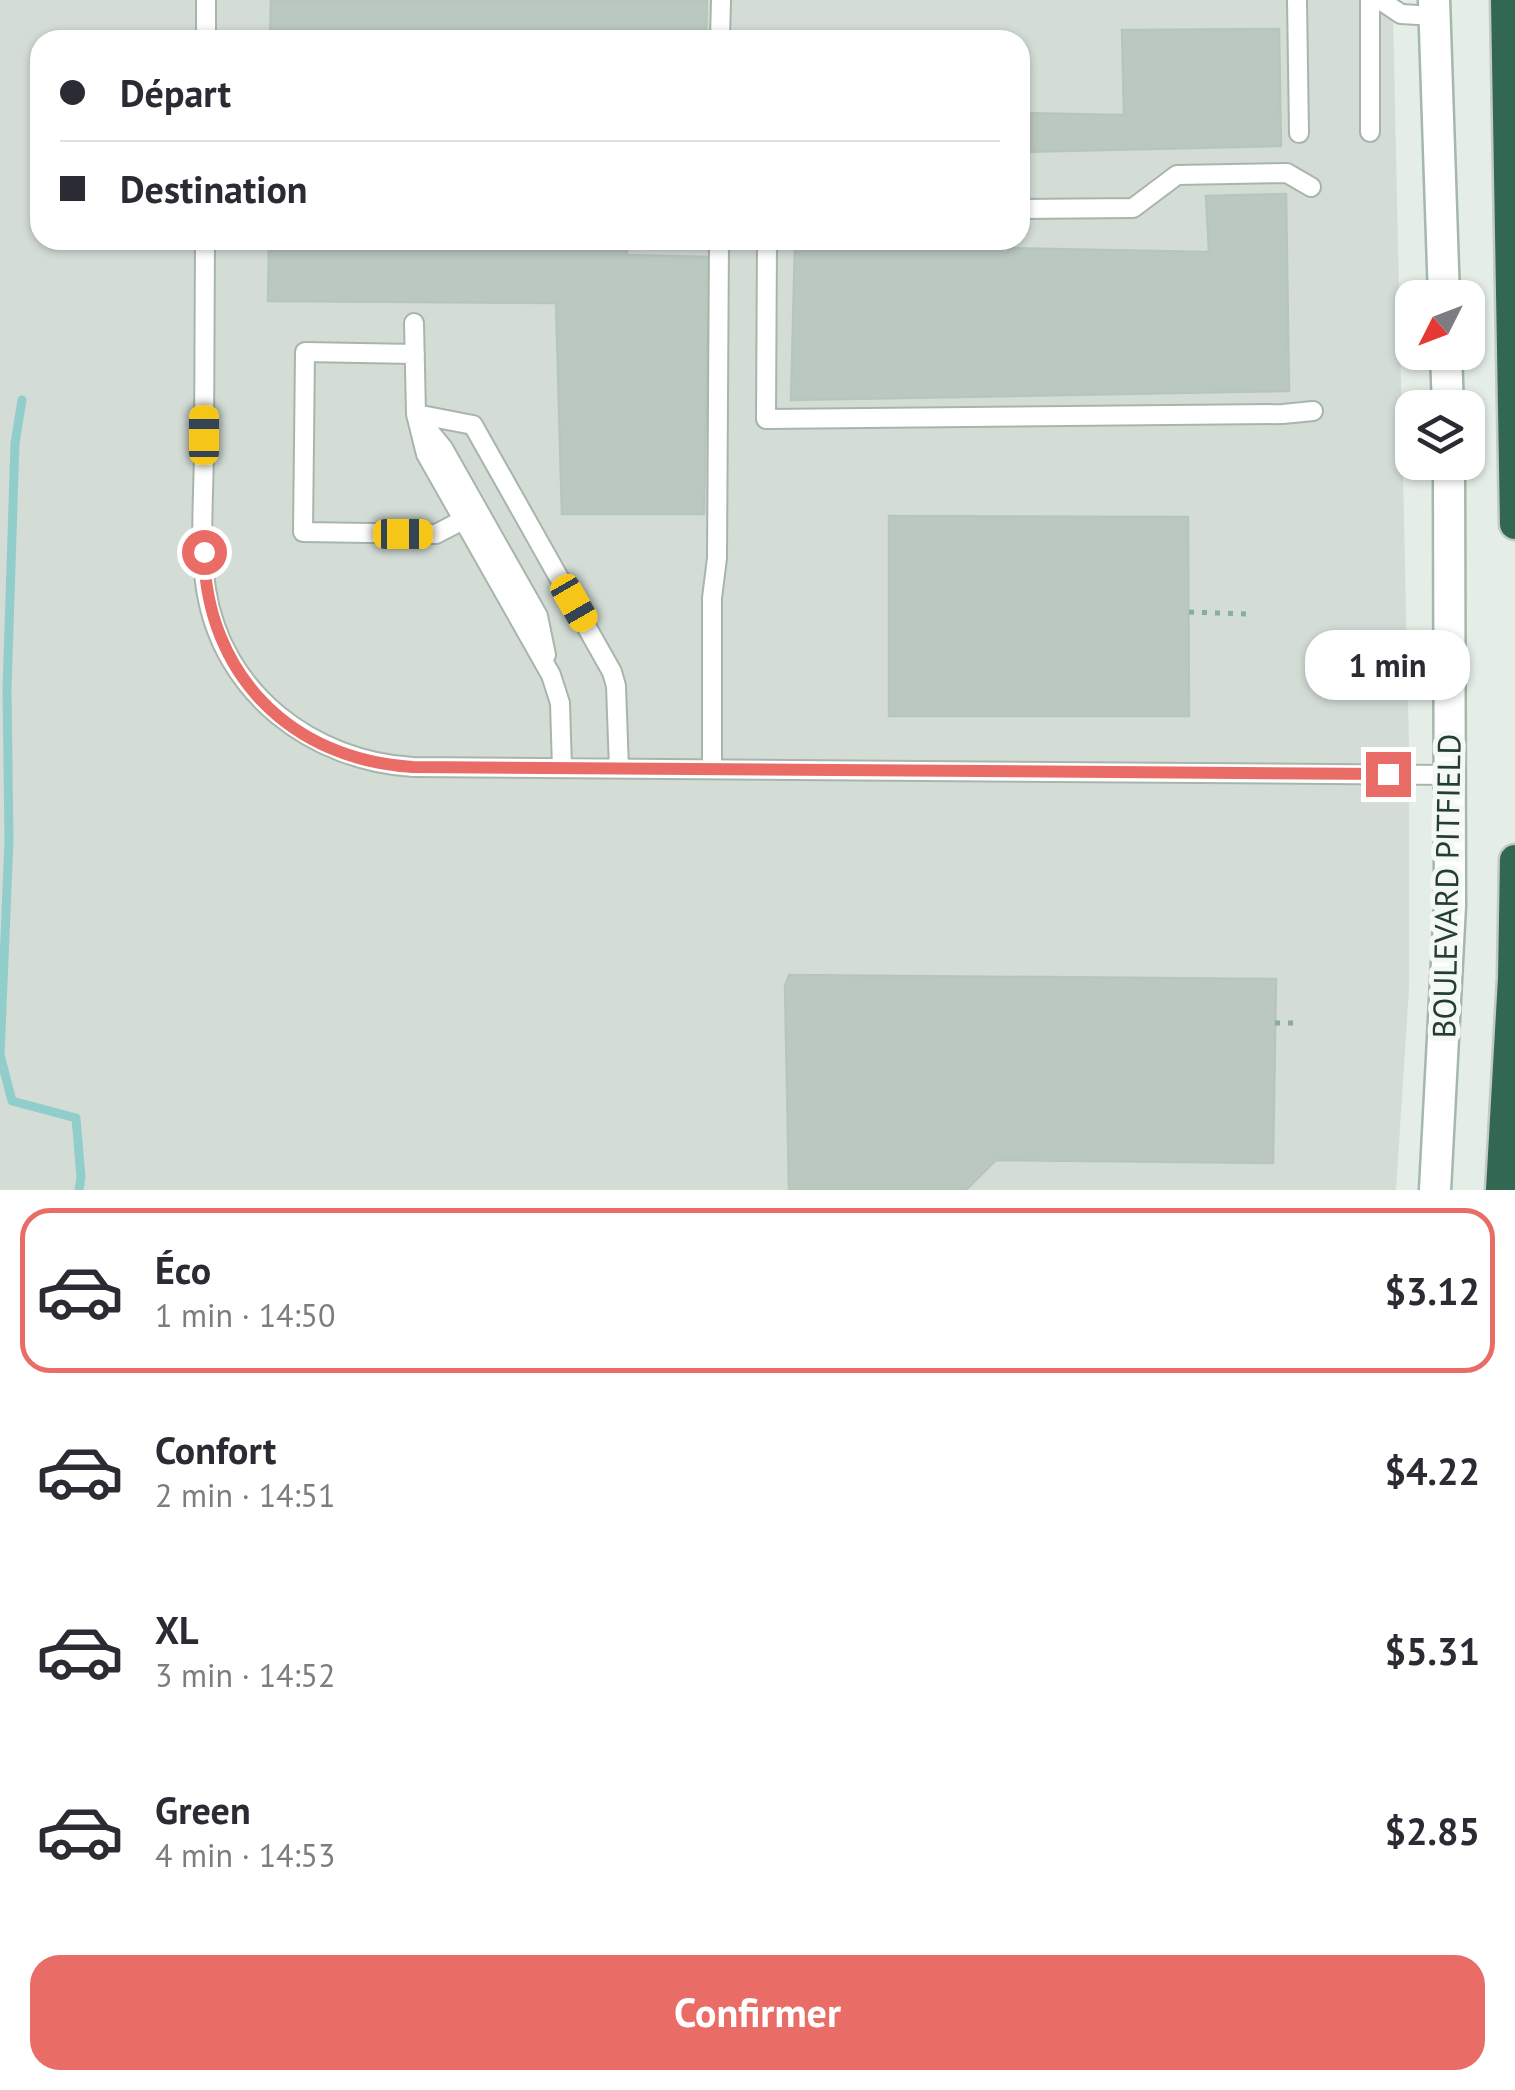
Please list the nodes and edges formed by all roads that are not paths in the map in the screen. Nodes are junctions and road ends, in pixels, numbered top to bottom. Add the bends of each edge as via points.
1 (206, 0) edge
2 (720, 0) edge
3 (1297, 0) edge
4 (1370, 0) edge
5 (1380, 0) edge
6 (1506, 0) edge
7 (1435, 8) edge
8 (206, 30) edge
9 (720, 30) edge
10 (1370, 132) dead end
11 (1299, 133) dead end
12 (1312, 187) dead end
13 (1030, 209) edge
14 (205, 250) edge
15 (719, 250) edge
16 (767, 250) edge
17 (1443, 280) edge
18 (414, 323) dead end
19 (415, 354) junction
20 (1313, 411) dead end
21 (416, 414) junction
22 (1449, 480) edge
23 (463, 520) junction
24 (1515, 524) edge
25 (551, 675) junction
26 (562, 768) junction
27 (620, 768) junction
28 (712, 769) junction
29 (1451, 775) junction
30 (1515, 860) edge
31 (1436, 1190) edge
32 (1500, 1190) edge

1 - 8 lane
2 - 9 lane
3 - 11 lane
4 - 10 lane
5 - 7 lane via 1400,14
6 - 24 highway
7 - 17 main road
12 - 13 lane via 1288,173 1177,175 1133,208
14 - 26 lane via 204,573 216,627 241,676 293,728 358,760
15 - 28 lane
16 - 20 lane via 766,419
18 - 19 lane
19 - 21 lane
19 - 23 lane via 306,352 303,532 436,534
21 - 23 lane via 426,454
21 - 25 lane via 538,616
21 - 27 lane via 473,425 612,672
22 - 29 main road, BOULEVARD PITFIELD
23 - 25 lane
25 - 26 lane via 560,704
26 - 27 lane
27 - 28 lane
28 - 29 lane
29 - 31 main road, BOULEVARD PITFIELD
30 - 32 highway

